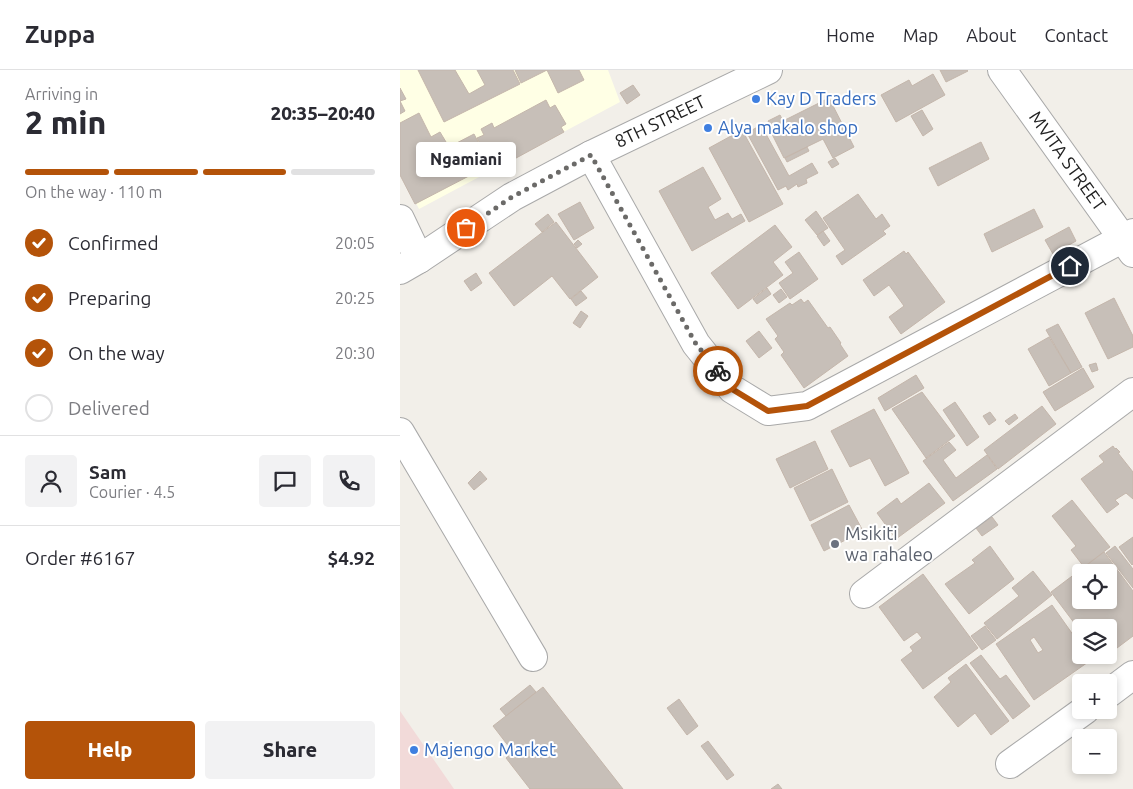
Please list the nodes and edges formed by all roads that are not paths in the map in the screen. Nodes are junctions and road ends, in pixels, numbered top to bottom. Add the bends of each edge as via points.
1 (768, 70) edge
2 (1002, 70) edge
3 (591, 155) junction
4 (400, 218) edge
5 (1130, 241) edge
6 (410, 265) edge
7 (1133, 392) edge
8 (400, 432) edge
9 (864, 594) dead end
10 (533, 657) dead end
11 (1133, 675) edge
12 (1117, 687) edge
13 (1072, 719) edge
14 (1010, 764) dead end

1 - 3 street, 8TH STREET
2 - 5 street, MVITA STREET
3 - 5 street via 696,344 732,389 768,411 807,406
3 - 6 street, 8TH STREET via 512,197
4 - 6 street
7 - 9 street
8 - 10 street
11 - 12 street
13 - 14 street

